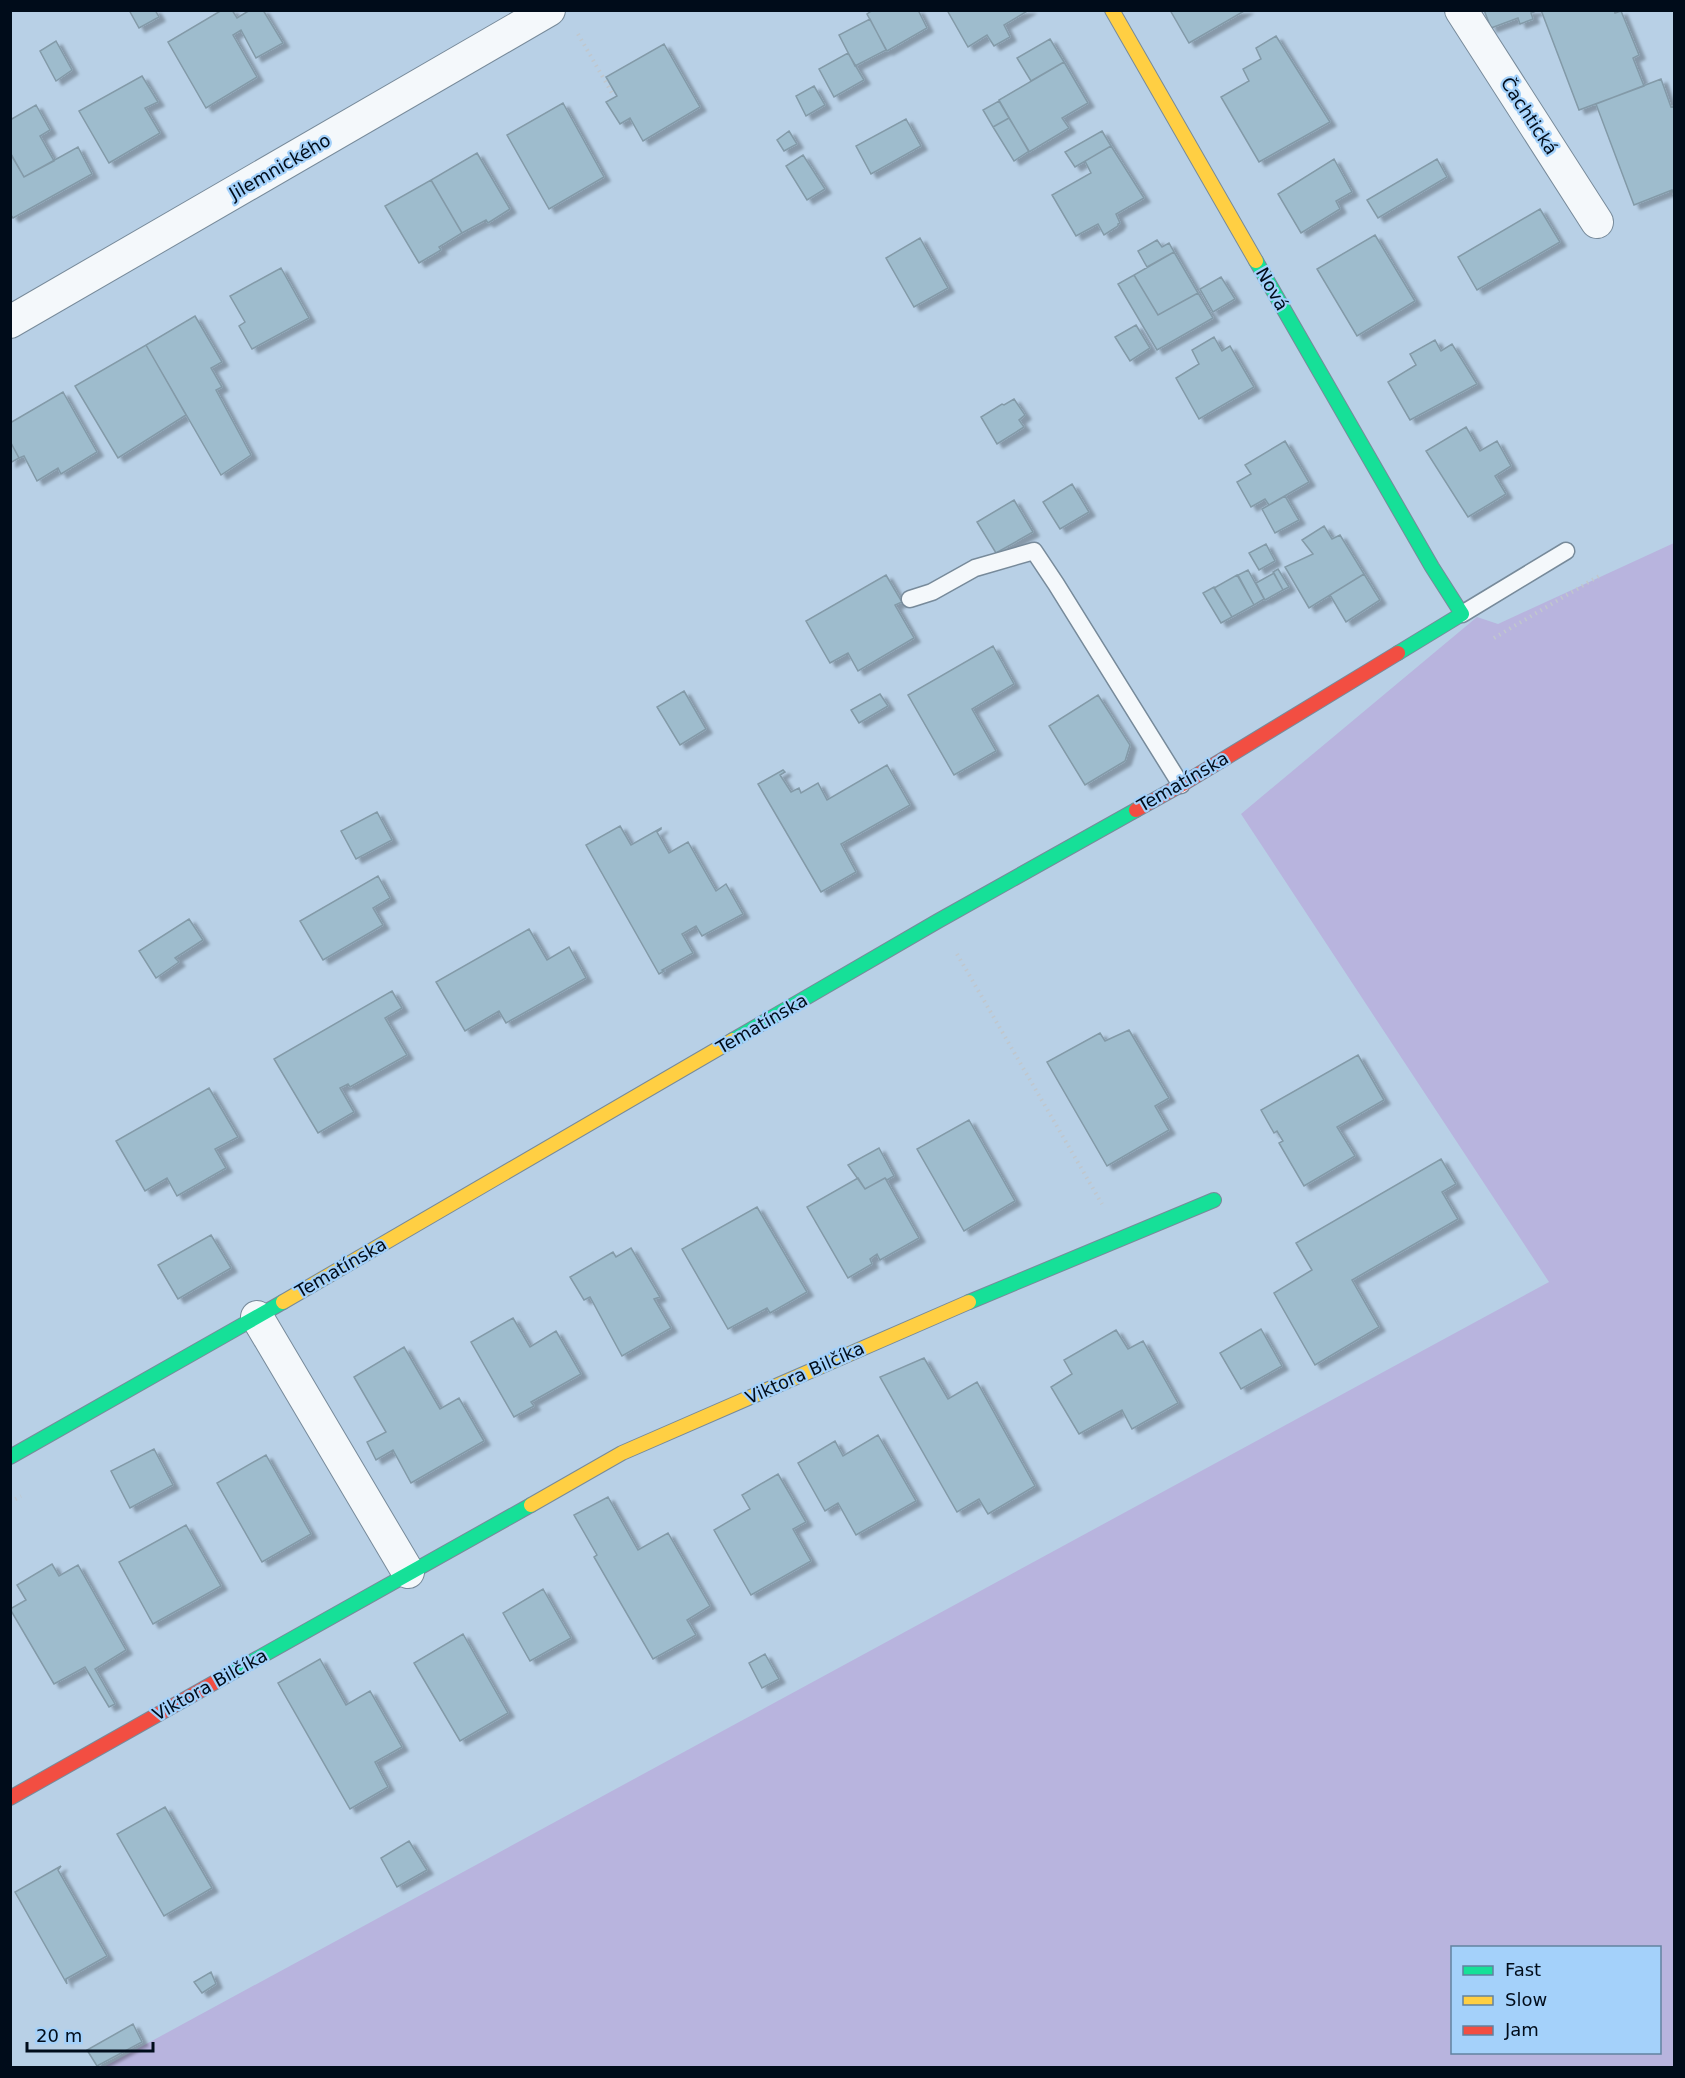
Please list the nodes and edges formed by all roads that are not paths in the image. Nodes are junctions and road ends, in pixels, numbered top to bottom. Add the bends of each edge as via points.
1 (549, 10) edge
2 (1112, 10) edge
3 (1461, 10) edge
4 (1597, 222) dead end
5 (10, 322) edge
6 (1566, 551) dead end
7 (910, 599) dead end
8 (1462, 615) junction
9 (1181, 785) junction
10 (1214, 1200) dead end
11 (256, 1317) junction
12 (10, 1457) edge
13 (408, 1572) junction
14 (10, 1798) edge

1 - 5 street, Jilemnického
2 - 8 street, Nová
3 - 4 street, Čachtická
6 - 8 lane
7 - 9 lane via 932,592 975,568 1034,551
8 - 9 street, Tematínska
9 - 11 street, Tematínska via 938,921
10 - 13 street, Viktora Bilčíka via 622,1453
11 - 12 street, Tematínska
11 - 13 street
13 - 14 street, Viktora Bilčíka

